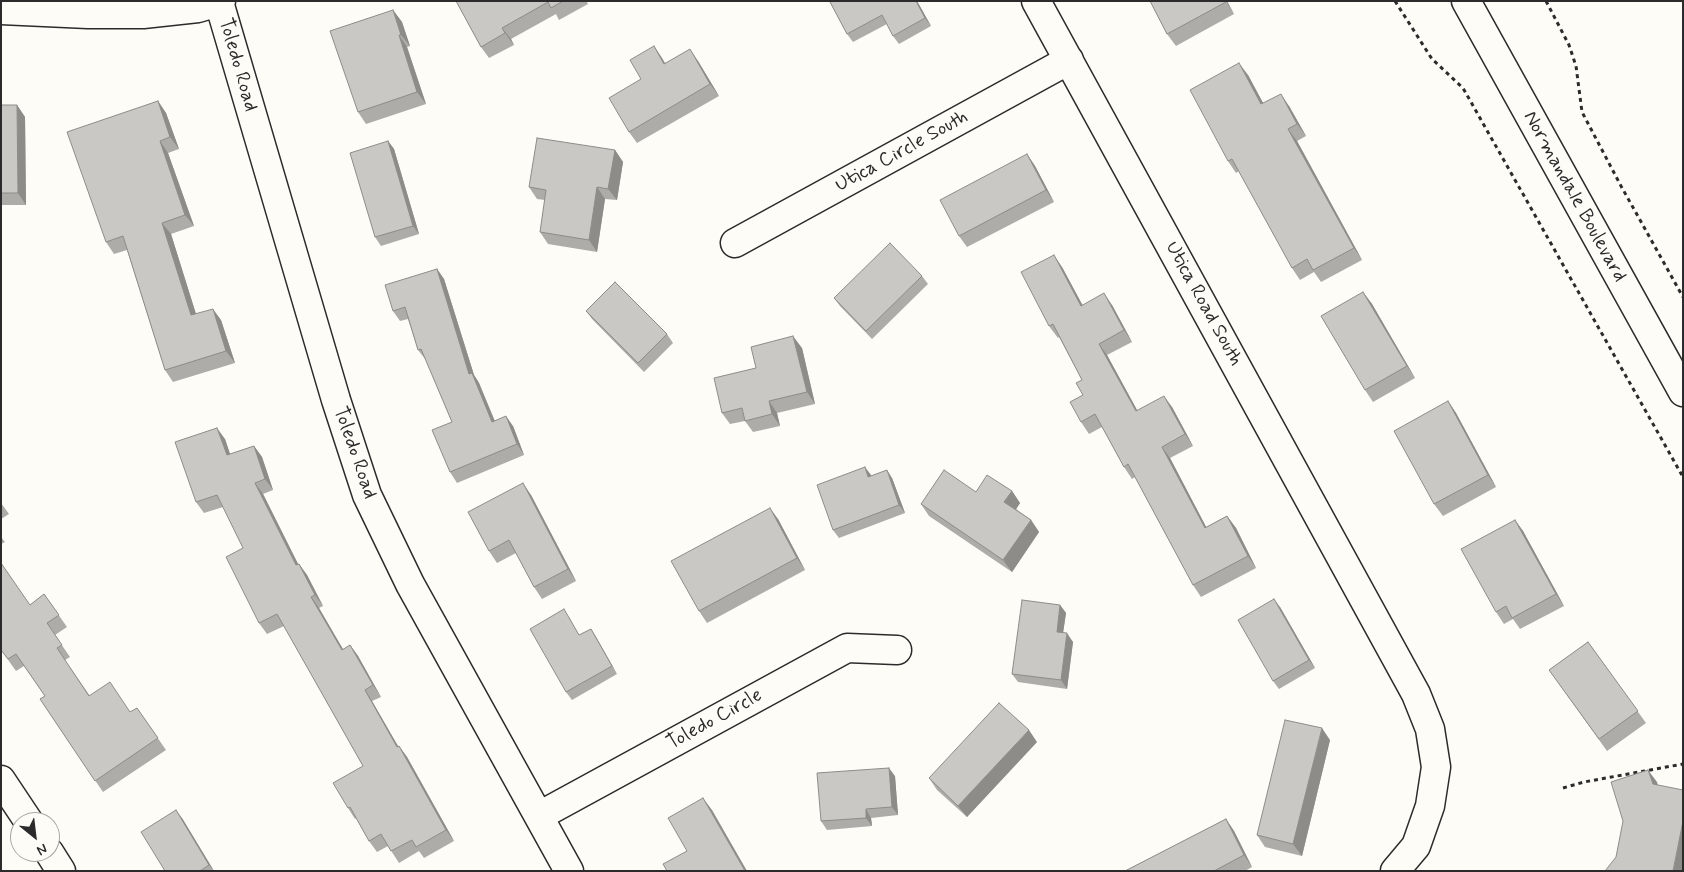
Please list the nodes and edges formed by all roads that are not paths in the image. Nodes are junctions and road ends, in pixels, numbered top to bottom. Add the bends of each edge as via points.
1 (1036, 1) edge
2 (1466, 1) edge
3 (220, 2) edge
4 (1, 10) edge
5 (1069, 60) junction
6 (735, 243) dead end
7 (1683, 392) edge
8 (897, 650) dead end
9 (1, 780) edge
10 (22, 812) edge
11 (539, 816) junction
12 (569, 871) edge
13 (1395, 871) edge

1 - 5 street, Utica Road South
2 - 7 street, Normandale Boulevard
3 - 4 street via 198,8 143,14
3 - 11 street, Toledo Road via 336,400 367,495 410,584
5 - 6 street, Utica Circle South
5 - 13 street, Utica Road South via 1416,694 1430,729 1436,766 1430,806 1416,846
8 - 11 street, Toledo Circle via 847,648
9 - 10 street
11 - 12 street, Toledo Road

